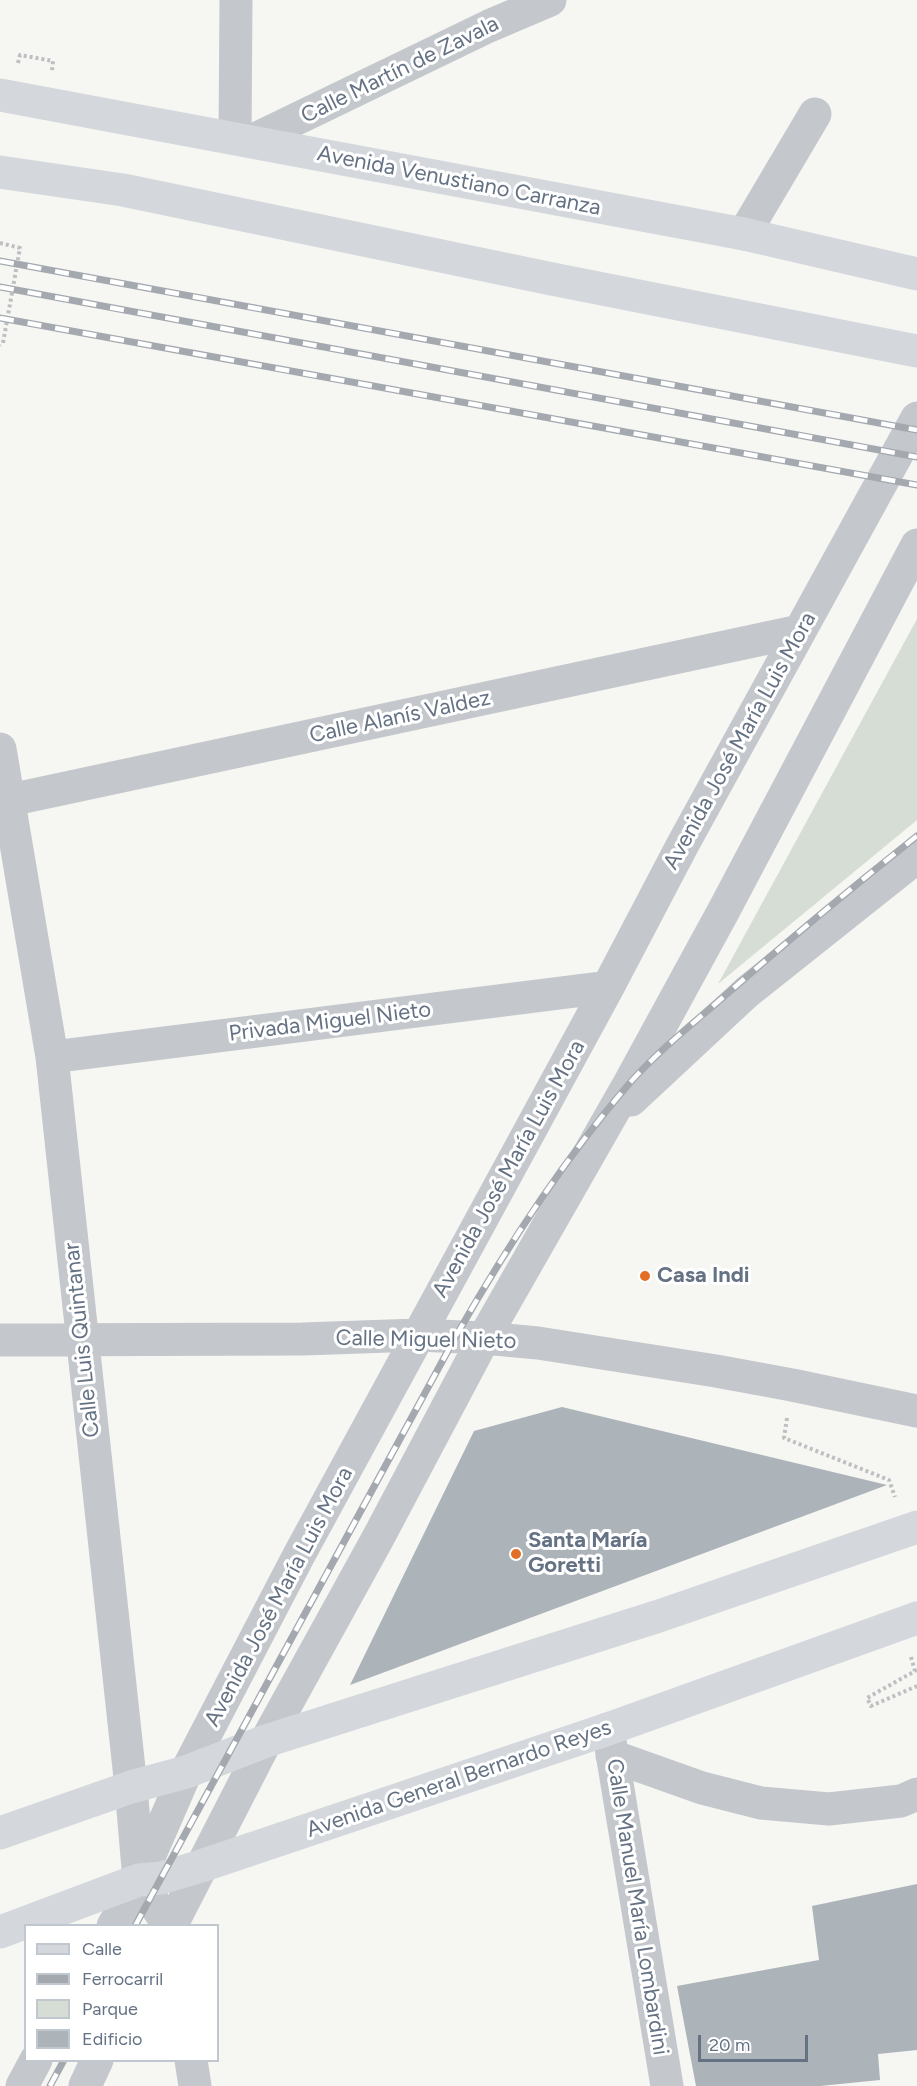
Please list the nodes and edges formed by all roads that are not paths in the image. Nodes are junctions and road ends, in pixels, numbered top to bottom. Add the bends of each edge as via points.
1 (236, 0) edge
2 (550, 0) edge
3 (0, 95) edge
4 (815, 114) dead end
5 (243, 140) junction
6 (0, 172) edge
7 (744, 234) junction
8 (917, 274) edge
9 (917, 351) edge
10 (917, 418) edge
11 (917, 545) edge
12 (800, 631) junction
13 (0, 749) edge
14 (5, 801) edge
15 (917, 857) edge
16 (608, 987) junction
17 (52, 1057) junction
18 (606, 1124) junction
19 (418, 1335) junction
20 (484, 1338) junction
21 (82, 1339) junction
22 (0, 1340) edge
23 (917, 1411) edge
24 (917, 1527) edge
25 (917, 1618) edge
26 (266, 1741) junction
27 (610, 1742) junction
28 (186, 1773) junction
29 (131, 1787) junction
30 (917, 1794) edge
31 (0, 1833) edge
32 (201, 1866) junction
33 (139, 1880) junction
34 (114, 1924) edge
35 (169, 1924) edge
36 (171, 1924) edge
37 (0, 1932) edge
38 (35, 2062) edge
39 (97, 2062) edge
40 (191, 2062) edge
41 (22, 2086) edge
42 (85, 2086) edge
43 (195, 2086) edge
44 (667, 2086) edge

1 - 5 street
2 - 5 street, Calle Martín de Zavala
3 - 5 main road, Avenida Venustiano Carranza
4 - 7 street
5 - 7 main road, Avenida Venustiano Carranza
6 - 9 main road via 123,190
7 - 8 main road, Avenida Venustiano Carranza
10 - 12 street, Avenida José María Luis Mora
11 - 18 street
12 - 14 street, Calle Alanís Valdez
12 - 16 street, Avenida José María Luis Mora
13 - 14 street, Calle Luis Quintanar
14 - 17 street, Calle Luis Quintanar
15 - 18 street via 747,992
16 - 17 street, Privada Miguel Nieto
16 - 19 street, Avenida José María Luis Mora
17 - 21 street, Calle Luis Quintanar
18 - 20 street
19 - 20 street, Calle Miguel Nieto
19 - 21 street, Calle Miguel Nieto
19 - 28 street, Avenida José María Luis Mora
20 - 23 street, Calle Miguel Nieto via 716,1371
20 - 26 street
21 - 22 street, Calle Miguel Nieto
21 - 29 street, Calle Luis Quintanar
24 - 26 main road via 659,1616
25 - 27 main road, Avenida General Bernardo Reyes
26 - 28 main road
26 - 32 street
27 - 30 street via 702,1788 761,1803 829,1809 901,1801
27 - 32 main road, Avenida General Bernardo Reyes
27 - 44 street, Calle Manuel María Lombardini
28 - 29 main road
28 - 33 street, Avenida José María Luis Mora
29 - 31 main road
29 - 33 street, Calle Luis Quintanar
32 - 33 main road, Avenida General Bernardo Reyes
32 - 36 street
33 - 34 street, Avenida José María Luis Mora
33 - 35 street, Calle Luis Quintanar
33 - 37 main road, Avenida General Bernardo Reyes
38 - 41 street
39 - 42 street
40 - 43 street

